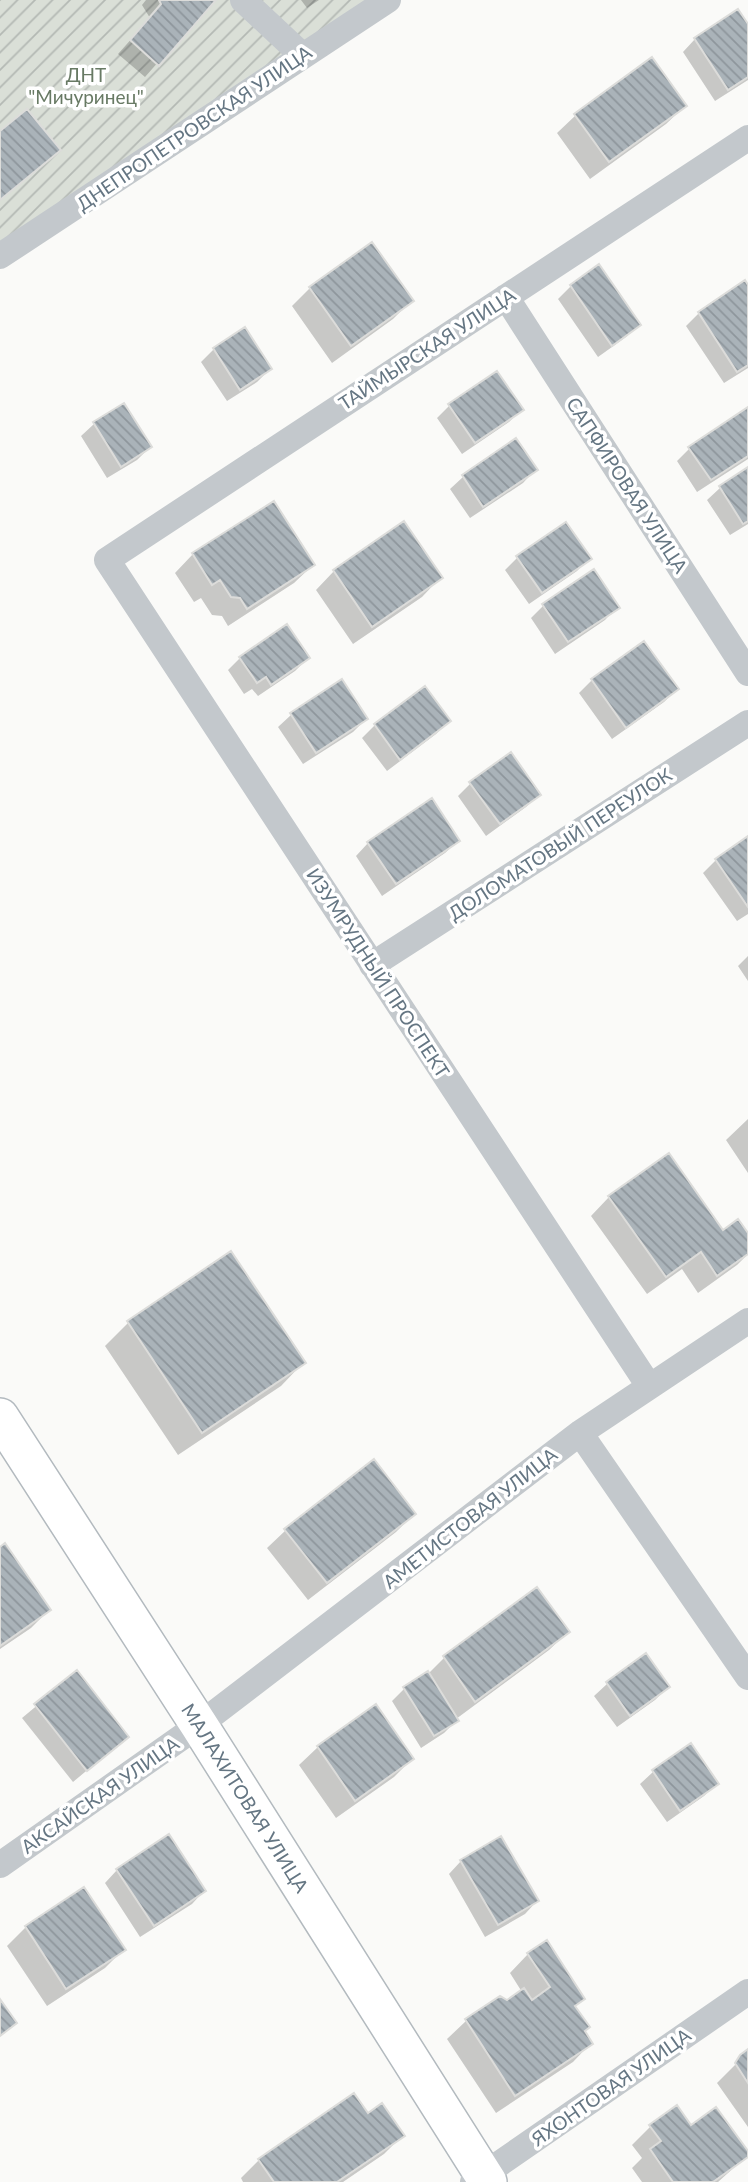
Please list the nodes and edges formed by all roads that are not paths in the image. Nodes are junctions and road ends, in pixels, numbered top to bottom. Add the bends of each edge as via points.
1 (243, 0) edge
2 (388, 0) edge
3 (303, 56) junction
4 (748, 138) edge
5 (0, 256) edge
6 (506, 297) junction
7 (107, 560) joint
8 (748, 673) edge
9 (748, 723) edge
10 (372, 965) junction
11 (748, 1321) edge
12 (649, 1386) junction
13 (0, 1417) edge
14 (580, 1433) junction
15 (748, 1677) edge
16 (199, 1725) junction
17 (0, 1865) edge
18 (748, 1992) edge
19 (482, 2180) edge

1 - 3 street
2 - 3 street, ДНЕПРОПЕТРОВСКАЯ УЛИЦА
3 - 5 street, ДНЕПРОПЕТРОВСКАЯ УЛИЦА
4 - 6 street, ТАЙМЫРСКАЯ УЛИЦА
6 - 7 street, ТАЙМЫРСКАЯ УЛИЦА
6 - 8 street, САПФИРОВАЯ УЛИЦА
7 - 10 street, ИЗУМРУДНЫЙ ПРОСПЕКТ
9 - 10 street, ДОЛОМАТОВЫЙ ПЕРЕУЛОК
10 - 12 street, ИЗУМРУДНЫЙ ПРОСПЕКТ
11 - 12 street, АМЕТИСТОВАЯ УЛИЦА
12 - 14 street, АМЕТИСТОВАЯ УЛИЦА
13 - 16 street, МАЛАХИТОВАЯ УЛИЦА
14 - 15 street
14 - 16 street, АМЕТИСТОВАЯ УЛИЦА
16 - 17 street, АКСАЙСКАЯ УЛИЦА
16 - 19 street, МАЛАХИТОВАЯ УЛИЦА
18 - 19 street, ЯХОНТОВАЯ УЛИЦА

